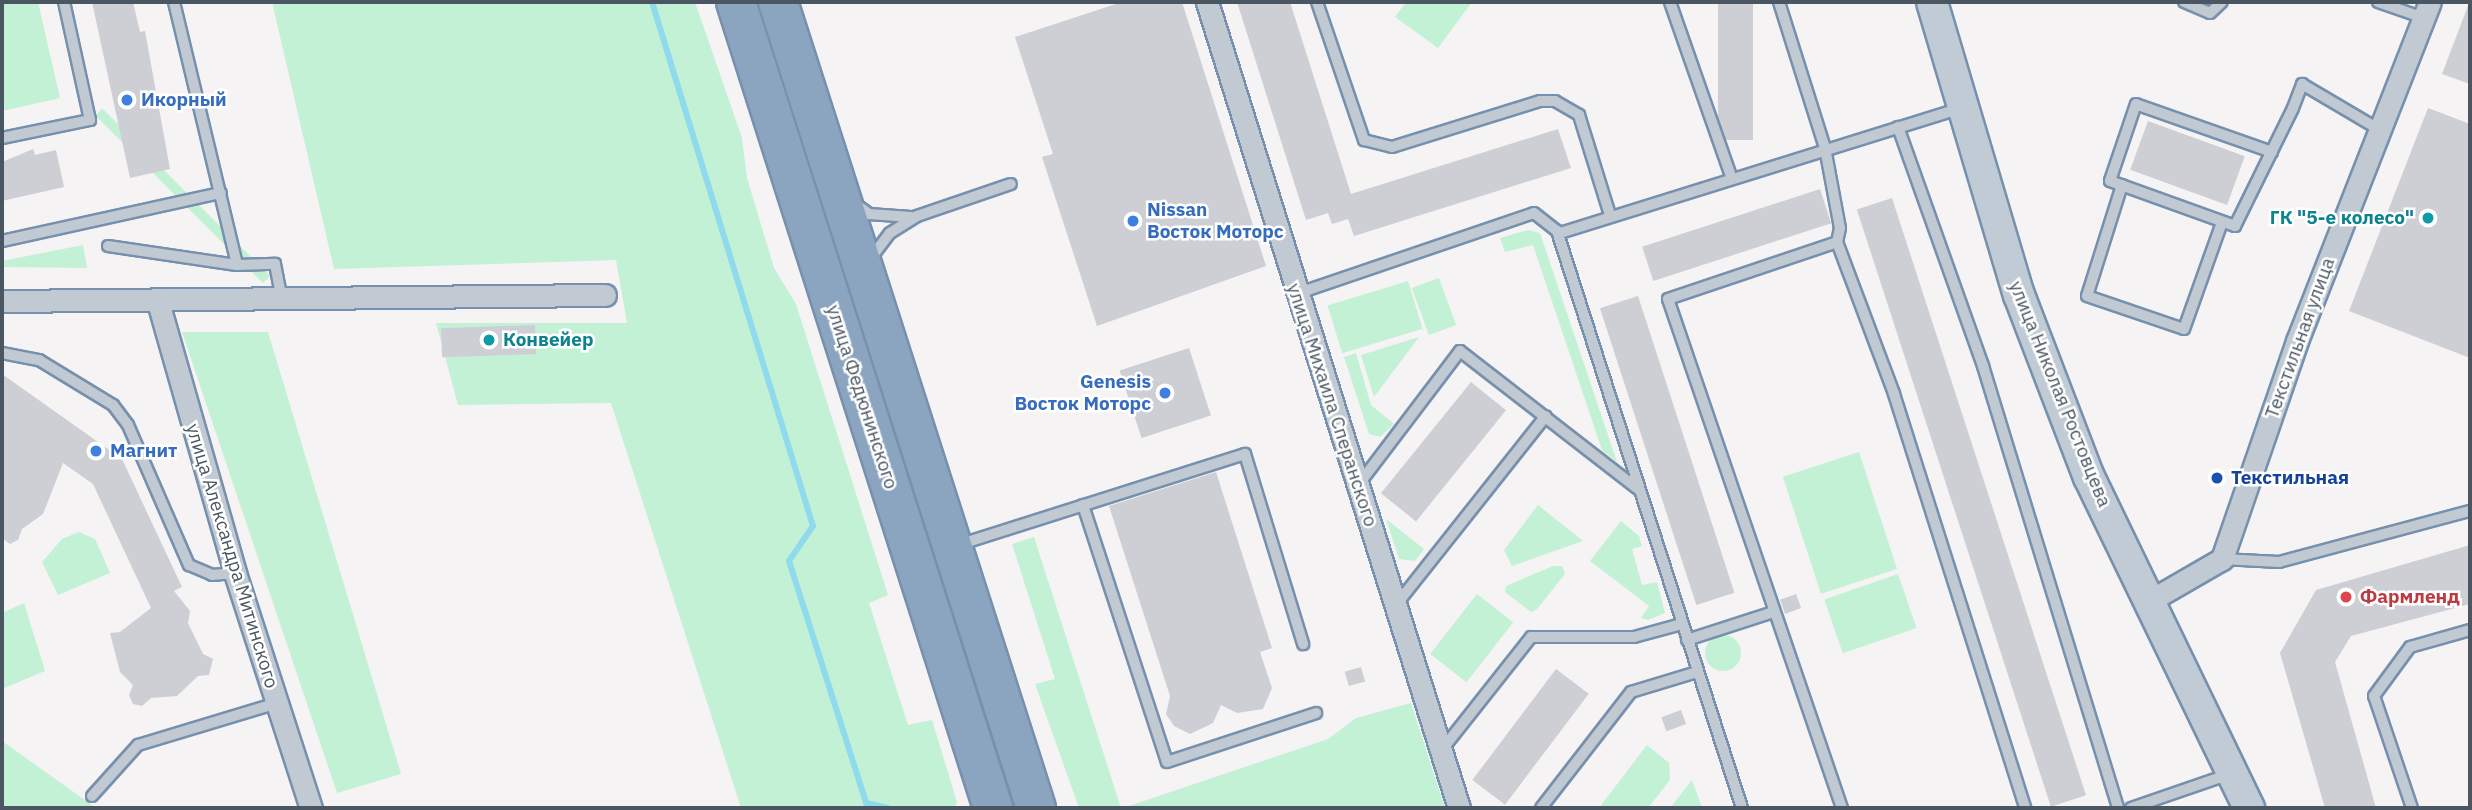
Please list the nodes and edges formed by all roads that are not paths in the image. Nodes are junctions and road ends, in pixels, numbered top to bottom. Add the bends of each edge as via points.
1 (64, 2) edge
2 (174, 2) edge
3 (736, 2) edge
4 (778, 2) edge
5 (1207, 2) edge
6 (1317, 2) edge
7 (1670, 2) edge
8 (1779, 2) edge
9 (1932, 2) edge
10 (2184, 2) edge
11 (2222, 2) edge
12 (2378, 2) edge
13 (2427, 10) edge
14 (1962, 108) junction
15 (1898, 127) junction
16 (2380, 130) junction
17 (2, 138) edge
18 (1825, 148) junction
19 (2272, 152) junction
20 (833, 172) junction
21 (1731, 176) junction
22 (1012, 184) dead end
23 (2122, 185) junction
24 (221, 193) junction
25 (1610, 215) junction
26 (917, 216) junction
27 (2222, 222) junction
28 (1557, 231) junction
29 (2, 241) edge
30 (1837, 242) junction
31 (108, 246) dead end
32 (237, 265) junction
33 (867, 281) junction
34 (1295, 294) junction
35 (605, 295) dead end
36 (282, 300) junction
37 (2, 301) edge
38 (158, 302) junction
39 (2, 353) edge
40 (1546, 416) junction
41 (1359, 484) junction
42 (1638, 489) junction
43 (1083, 505) junction
44 (2470, 512) edge
45 (952, 547) junction
46 (2222, 559) junction
47 (235, 573) junction
48 (2151, 600) junction
49 (1396, 605) junction
50 (1773, 612) junction
51 (1682, 624) junction
52 (2470, 630) edge
53 (1687, 640) junction
54 (1303, 644) dead end
55 (1697, 672) junction
56 (277, 703) junction
57 (1316, 713) dead end
58 (1441, 751) junction
59 (2235, 772) junction
60 (92, 796) dead end
61 (1034, 798) edge
62 (990, 803) edge
63 (311, 808) edge
64 (1459, 808) edge
65 (1541, 808) edge
66 (1742, 808) edge
67 (1842, 808) edge
68 (2025, 808) edge
69 (2118, 808) edge
70 (2131, 808) edge
71 (2249, 808) edge
72 (2412, 808) edge

1 - 17 lane via 90,120
2 - 24 lane
3 - 62 highway, улица Федюнинского
4 - 20 highway, улица Федюнинского
5 - 34 street, улица Михаила Сперанского
6 - 25 lane via 1364,140 1392,147 1540,101 1556,101 1579,115
7 - 21 lane
8 - 18 lane
9 - 14 street, улица Николая Ростовцева
10 - 11 lane via 2210,13
12 - 13 lane
13 - 16 street, Текстильная улица
14 - 15 lane
14 - 48 street, улица Николая Ростовцева via 2019,295 2084,464
15 - 18 lane
15 - 69 lane via 1983,366
16 - 19 lane via 2302,84
16 - 46 street, Текстильная улица via 2297,341
18 - 21 lane
18 - 30 lane via 1840,228
19 - 23 lane via 2136,104 2110,181
19 - 27 lane via 2235,226
20 - 26 lane via 869,214
20 - 33 highway, улица Федюнинского
21 - 25 lane
22 - 26 lane
23 - 27 lane
23 - 27 lane via 2087,296 2184,329
24 - 29 lane
24 - 32 lane
25 - 28 lane
26 - 33 lane via 878,245
28 - 34 lane via 1534,213
28 - 42 lane
30 - 50 lane via 1668,299
30 - 68 lane via 1894,394
31 - 32 lane
32 - 36 lane via 275,264
33 - 45 highway, улица Федюнинского
34 - 41 street, улица Михаила Сперанского
35 - 36 street
36 - 38 street
37 - 38 street
38 - 47 street, улица Александра Митинского
39 - 47 lane via 39,360 113,405 128,425 189,565 212,575
40 - 41 lane via 1460,351
40 - 42 lane
40 - 49 lane
41 - 49 street, улица Михаила Сперанского
42 - 51 lane
43 - 45 lane
43 - 54 lane via 1245,454
43 - 57 lane via 1167,762
44 - 46 lane via 2279,562
45 - 61 highway, улица Федюнинского
46 - 48 street
47 - 56 street, улица Александра Митинского
48 - 59 street, улица Николая Ростовцева
49 - 58 street, улица Михаила Сперанского
50 - 53 lane
50 - 67 lane
51 - 53 lane
51 - 58 lane via 1634,637 1531,638
52 - 72 lane via 2410,647 2374,696
53 - 55 lane
55 - 65 lane via 1631,692
55 - 66 lane
56 - 60 lane via 138,745
56 - 63 street, улица Александра Митинского
58 - 64 street, улица Михаила Сперанского
59 - 70 lane
59 - 71 street, улица Николая Ростовцева

